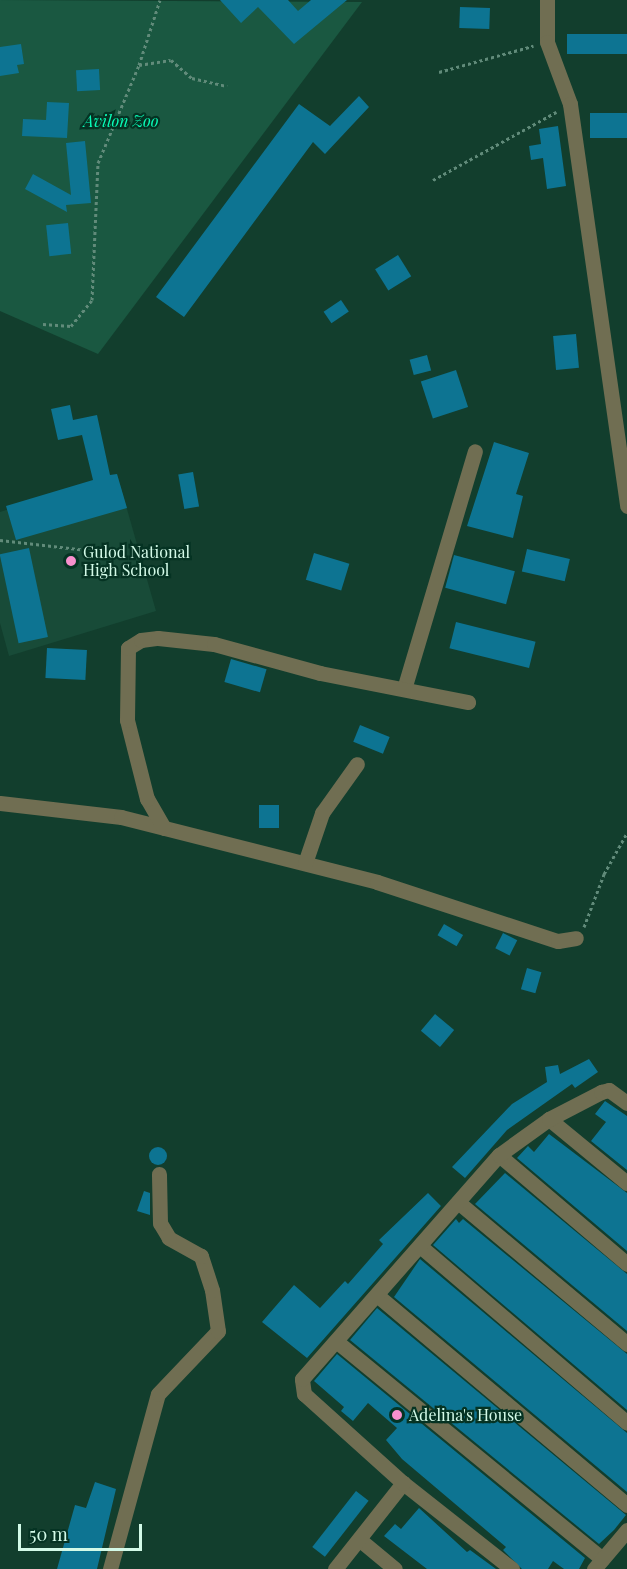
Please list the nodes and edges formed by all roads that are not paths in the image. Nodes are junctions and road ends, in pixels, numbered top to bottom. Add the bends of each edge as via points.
1 (547, 0) edge
2 (475, 451) dead end
3 (627, 506) edge
4 (404, 689) junction
5 (468, 702) dead end
6 (357, 764) dead end
7 (0, 803) edge
8 (164, 828) junction
9 (305, 863) junction
10 (576, 938) road end
11 (627, 1103) edge
12 (549, 1119) junction
13 (498, 1155) junction
14 (159, 1174) dead end
15 (627, 1183) edge
16 (458, 1203) junction
17 (420, 1246) junction
18 (627, 1264) edge
19 (378, 1296) junction
20 (336, 1341) junction
21 (627, 1344) edge
22 (627, 1423) edge
23 (403, 1484) junction
24 (627, 1505) edge
25 (627, 1530) edge
26 (360, 1540) junction
27 (598, 1564) edge
28 (110, 1569) edge
29 (335, 1569) edge
30 (395, 1569) edge
31 (512, 1569) edge

1 - 3 street via 547,42 570,104
2 - 4 street
4 - 5 street
4 - 8 street via 320,673 214,644 158,638 128,648 127,720 147,799
6 - 9 street via 322,813
7 - 8 street via 121,818
8 - 9 street
9 - 10 street via 558,941
11 - 12 street via 609,1090
12 - 13 street
12 - 15 street
13 - 16 street
13 - 18 street
14 - 28 street via 160,1223 169,1238 201,1256 212,1290 218,1331 159,1394
16 - 17 street
16 - 21 street
17 - 19 street
17 - 22 street
19 - 20 street
19 - 24 street
20 - 23 street via 302,1379 304,1394
20 - 27 street
23 - 26 street
23 - 31 street
25 - 27 street
26 - 29 street
26 - 30 street

